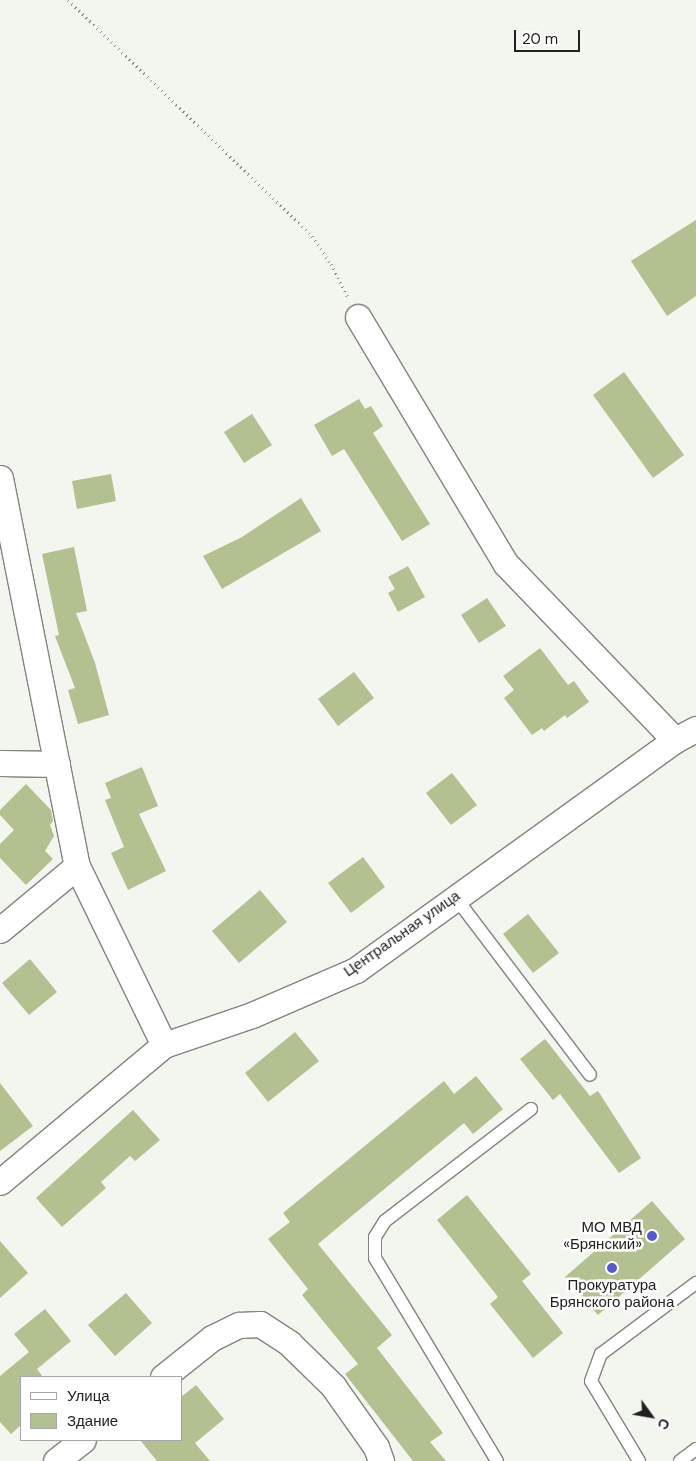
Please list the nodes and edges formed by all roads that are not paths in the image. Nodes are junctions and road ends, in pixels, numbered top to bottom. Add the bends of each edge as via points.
1 (358, 317) road end
2 (0, 478) edge
3 (686, 735) edge
4 (0, 763) edge
5 (57, 764) junction
6 (77, 866) junction
7 (455, 896) junction
8 (0, 930) edge
9 (164, 1045) junction
10 (590, 1075) dead end
11 (531, 1109) dead end
12 (0, 1182) edge
13 (696, 1283) edge
14 (164, 1376) edge
15 (82, 1441) edge
16 (696, 1449) edge
17 (56, 1461) edge
18 (381, 1461) edge
19 (497, 1461) edge
20 (639, 1461) edge
21 (680, 1461) edge

1 - 3 street via 506,564
2 - 5 street
3 - 7 street, Центральная улица
4 - 5 street
5 - 6 street
6 - 8 street
6 - 9 street
7 - 9 street, Центральная улица via 343,977 252,1015
7 - 10 lane
9 - 12 street, Центральная улица
11 - 19 lane via 384,1221 375,1238 375,1258
13 - 20 lane via 601,1354 591,1381
14 - 18 street via 212,1338 239,1325 260,1324 289,1343 333,1386 376,1447
15 - 17 street
16 - 21 lane

